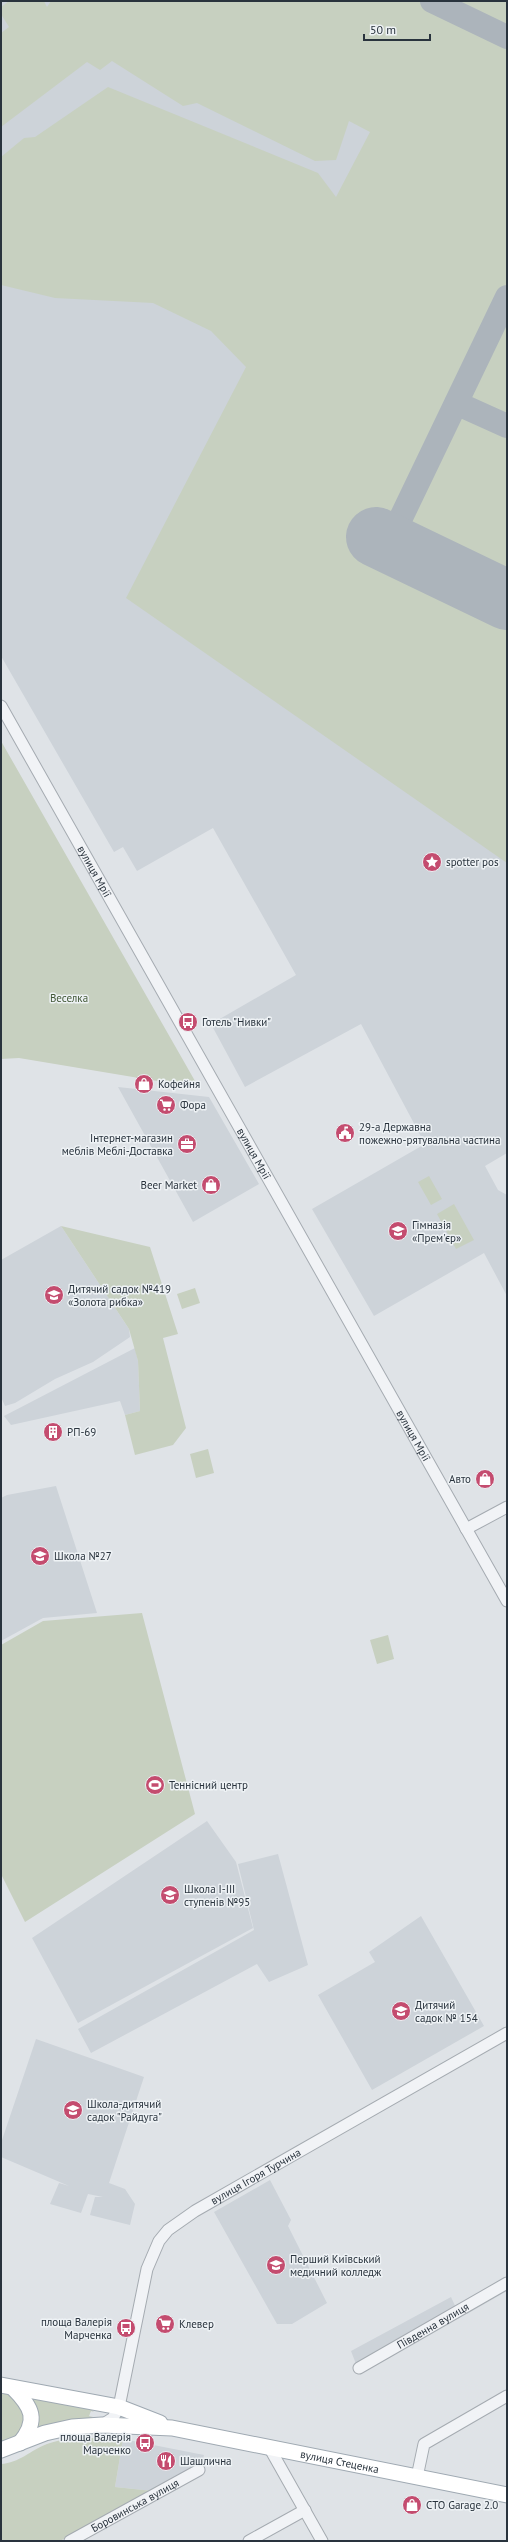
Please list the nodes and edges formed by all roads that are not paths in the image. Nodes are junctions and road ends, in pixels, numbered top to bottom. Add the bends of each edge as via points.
1 (2, 709) edge
2 (507, 1507) edge
3 (466, 1529) junction
4 (507, 1601) edge
5 (507, 2033) edge
6 (507, 2284) edge
7 (358, 2368) dead end
8 (7, 2386) edge
9 (507, 2396) edge
10 (119, 2407) junction
11 (102, 2425) junction
12 (172, 2428) junction
13 (20, 2443) junction
14 (269, 2447) junction
15 (1, 2450) edge
16 (199, 2470) dead end
17 (416, 2477) junction
18 (507, 2495) edge
19 (304, 2510) junction
20 (70, 2541) edge
21 (249, 2541) edge
22 (322, 2541) edge

1 - 3 street, вулиця Мрії
2 - 3 street
3 - 4 street, вулиця Мрії
5 - 10 street, вулиця Ігоря Турчина via 190,2214 168,2230 159,2241 147,2269
6 - 7 street, Південна вулиця
8 - 10 main road, вулиця Стеценка
8 - 13 main road via 30,2407 31,2427
9 - 17 street via 424,2444
10 - 11 street via 114,2418
10 - 12 main road, вулиця Стеценка
11 - 12 main road, вулиця Стеценка
11 - 13 main road, вулиця Стеценка via 57,2429
12 - 14 main road, вулиця Стеценка
13 - 15 main road, вулиця Стеценка
14 - 17 main road, вулиця Стеценка
14 - 19 street
16 - 20 street, Боровинська вулиця
17 - 18 main road, вулиця Стеценка
19 - 21 street
19 - 22 street

